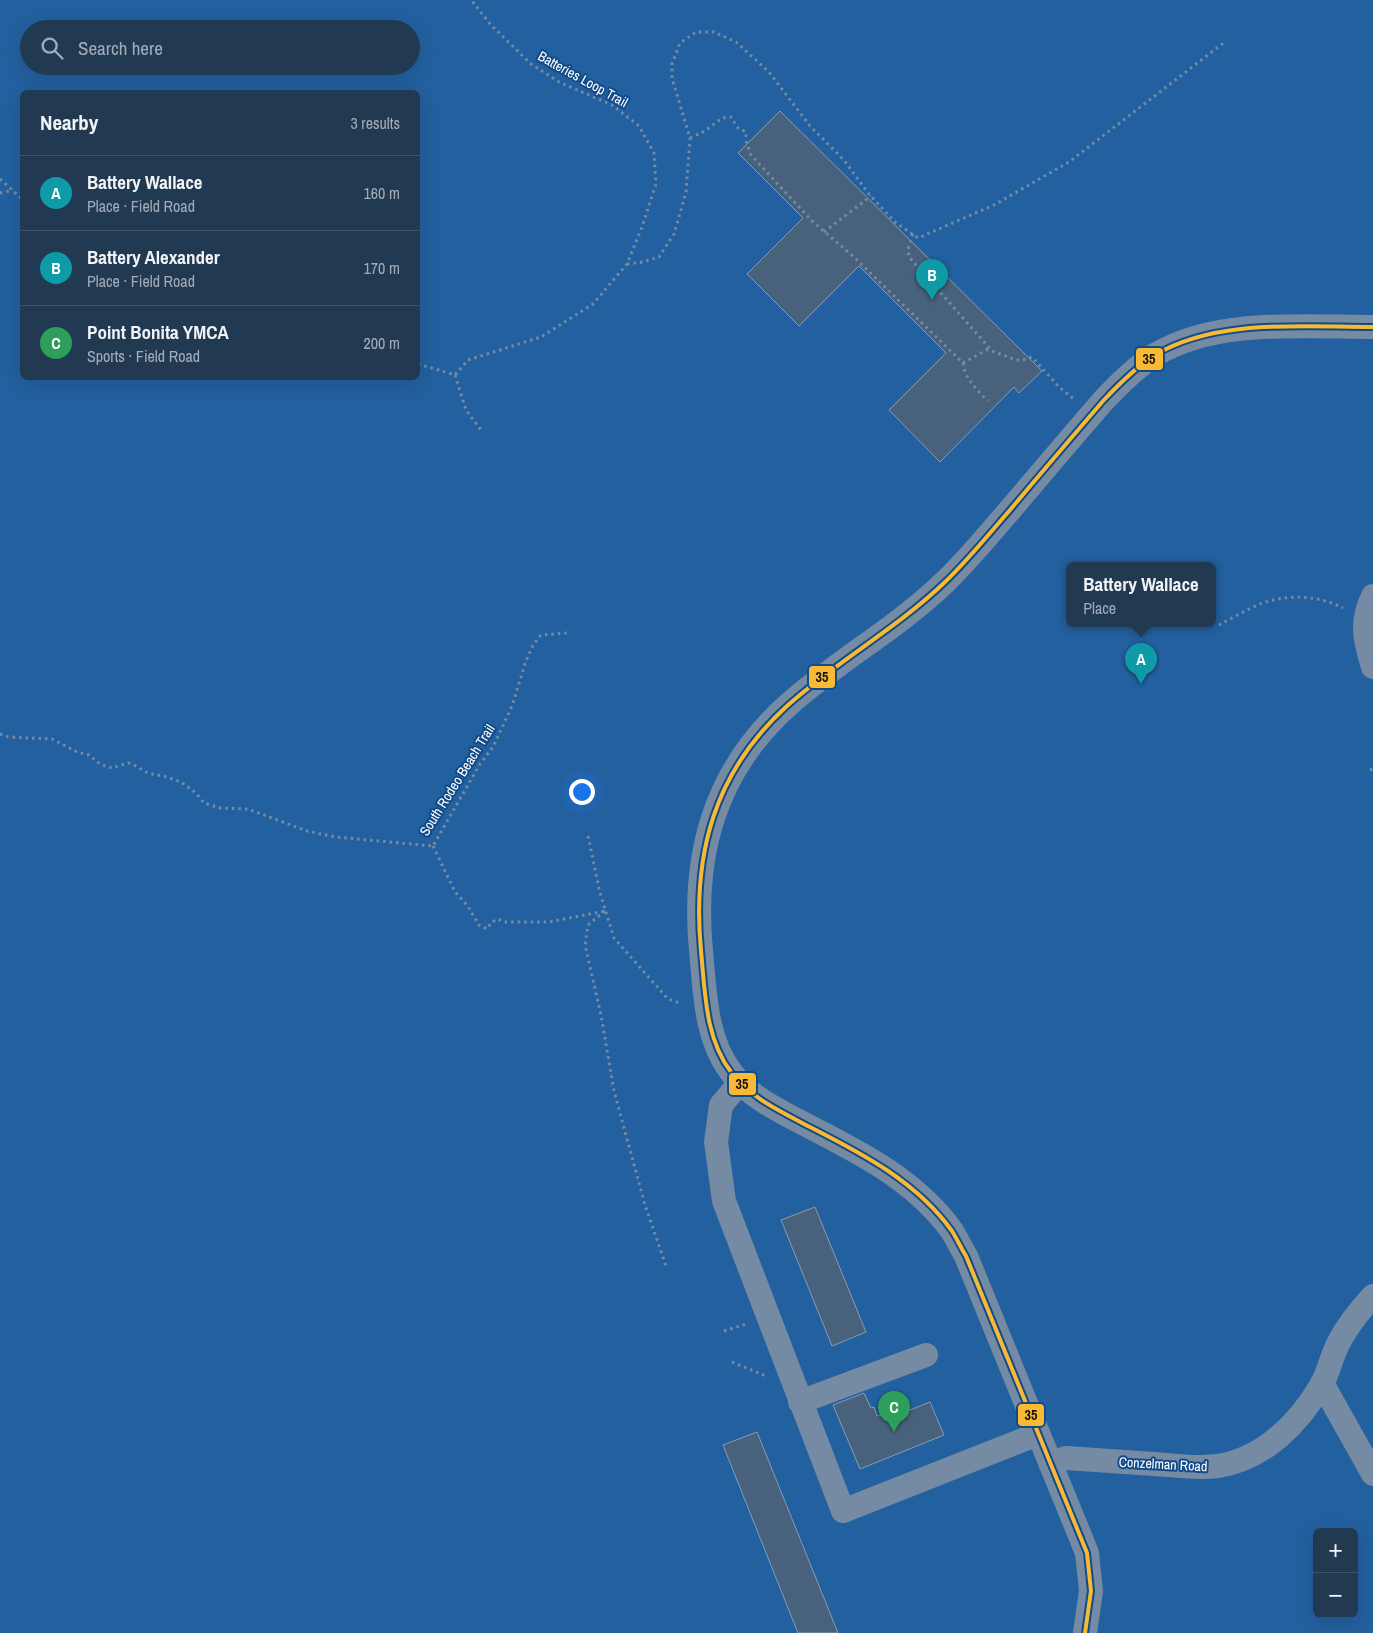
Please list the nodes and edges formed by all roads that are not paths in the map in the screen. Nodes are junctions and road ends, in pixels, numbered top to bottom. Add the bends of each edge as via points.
1 (1373, 327) edge
2 (1373, 596) edge
3 (1373, 668) edge
4 (740, 1083) junction
5 (1373, 1296) edge
6 (926, 1355) dead end
7 (1322, 1383) junction
8 (800, 1402) junction
9 (1038, 1434) junction
10 (1050, 1463) junction
11 (1373, 1474) edge
12 (1084, 1633) edge

1 - 4 street via 1228,330 1193,338 1155,355 1104,401 962,566 902,620 788,706 764,729 726,786 714,814 702,859 699,913 706,1004 721,1057
2 - 3 street via 1367,609 1364,638
4 - 8 street via 721,1106 716,1142 724,1201
4 - 9 street via 779,1111 862,1153 898,1177 934,1209 966,1256
5 - 7 street, Conzelman Road via 1339,1342
6 - 8 street
7 - 10 street, Conzelman Road via 1281,1436 1241,1460 1218,1466 1194,1467 1066,1458
7 - 11 street
8 - 9 street via 843,1511
9 - 10 street
10 - 12 street via 1086,1553 1091,1591

